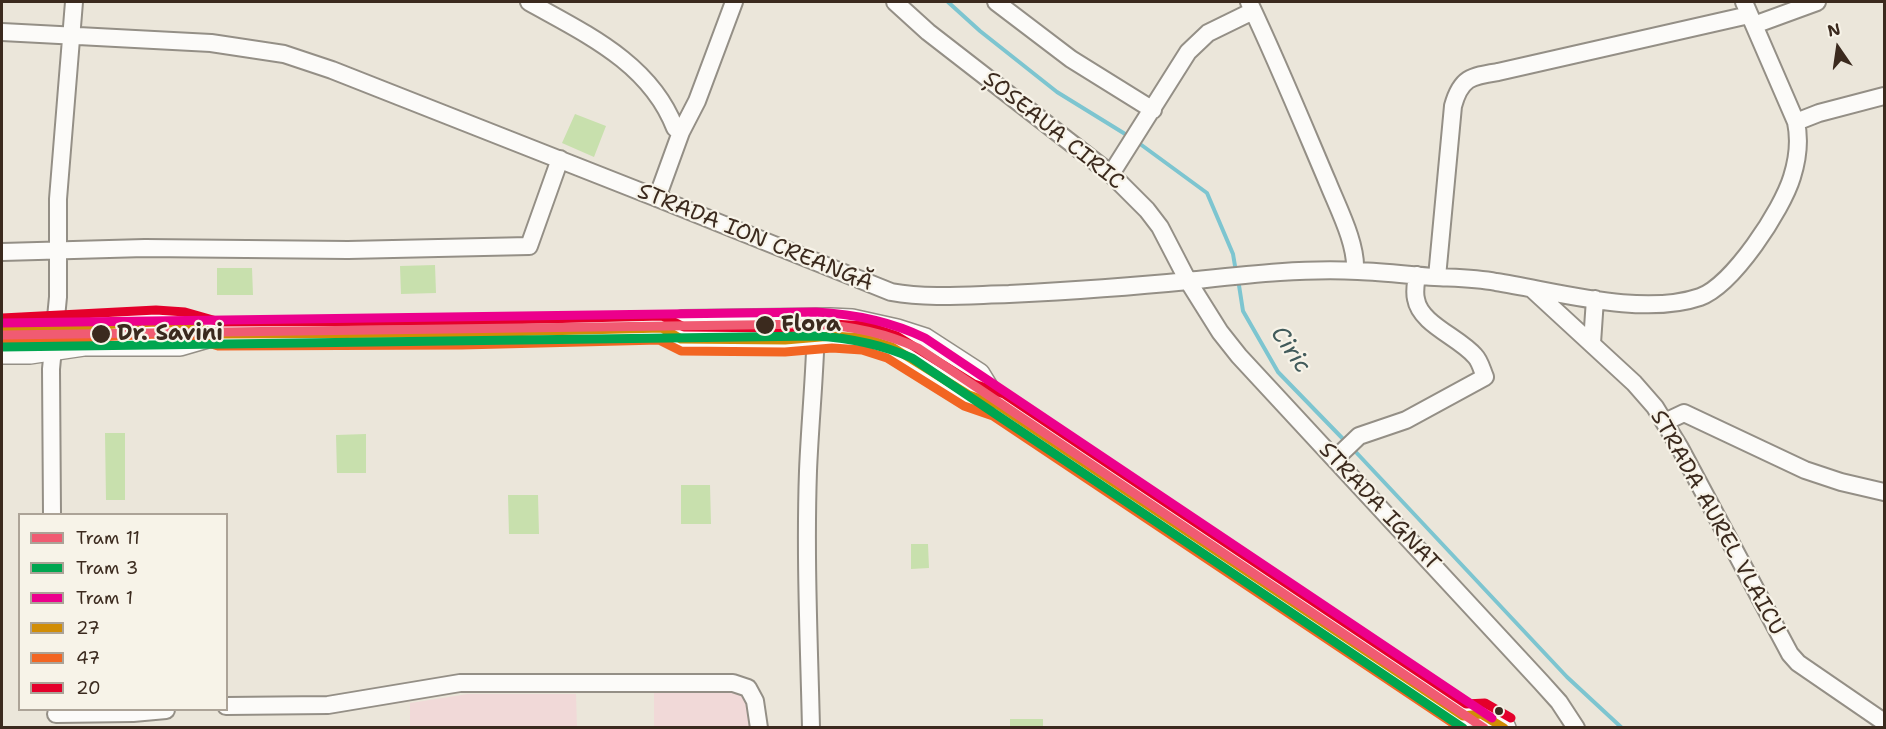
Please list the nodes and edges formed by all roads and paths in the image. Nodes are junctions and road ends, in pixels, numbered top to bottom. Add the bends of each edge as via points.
1 (74, 2) edge
2 (529, 2) edge
3 (734, 2) edge
4 (895, 2) edge
5 (997, 2) edge
6 (1817, 2) edge
7 (1251, 6) edge
8 (1749, 14) edge
9 (2, 32) edge
10 (71, 35) junction
11 (1884, 96) edge
12 (1150, 114) junction
13 (1796, 122) junction
14 (681, 132) junction
15 (560, 159) junction
16 (1115, 168) junction
17 (657, 198) junction
18 (2, 252) edge
19 (58, 252) junction
20 (1355, 271) junction
21 (1417, 275) junction
22 (1437, 277) junction
23 (1188, 281) junction
24 (1532, 288) junction
25 (1594, 299) junction
26 (56, 327) junction
27 (815, 327) junction
28 (2, 330) edge
29 (218, 334) junction
30 (1592, 343) junction
31 (54, 349) junction
32 (2, 353) edge
33 (1644, 394) junction
34 (1688, 415) junction
35 (1665, 422) junction
36 (1677, 444) junction
37 (1340, 455) junction
38 (1884, 492) edge
39 (52, 513) edge
40 (228, 706) edge
41 (155, 711) edge
42 (55, 717) edge
43 (1465, 722) edge
44 (1884, 722) edge
45 (759, 728) edge
46 (811, 728) edge
47 (1505, 728) edge
48 (1576, 728) edge

1 - 10 street
2 - 14 street via 624,58 652,87
3 - 14 street via 697,101
4 - 16 street, ȘOSEAUA CIRIC via 928,32
5 - 12 street
6 - 8 street
7 - 12 street via 1208,33 1188,52
7 - 20 street via 1344,224 1356,261
8 - 13 street, STRADA ION CREANGĂ
8 - 22 street via 1472,76 1457,92 1453,106
9 - 10 street, STRADA ION CREANGĂ
10 - 15 street, STRADA ION CREANGĂ via 211,43 284,54
10 - 19 street via 58,199
11 - 13 street
12 - 16 street
13 - 25 street, STRADA ION CREANGĂ via 1800,137 1792,179 1740,265 1721,284 1682,302
14 - 17 street
15 - 17 street, STRADA ION CREANGĂ
15 - 19 street via 529,246
16 - 23 street, ȘOSEAUA CIRIC via 1160,227
17 - 23 street, STRADA ION CREANGĂ via 891,292 916,297
18 - 19 street
19 - 26 street
20 - 21 street, STRADA ION CREANGĂ
20 - 23 street, STRADA ION CREANGĂ via 1298,271
21 - 22 street, STRADA ION CREANGĂ
21 - 37 street via 1416,299 1420,310 1477,358 1485,377 1406,420 1359,436
22 - 24 street, STRADA ION CREANGĂ
23 - 37 street, STRADA IGNAT via 1239,356
24 - 25 street, STRADA ION CREANGĂ
24 - 30 street, STRADA AUREL VLAICU
25 - 30 street
26 - 28 main road
26 - 29 main road via 180,323
26 - 31 street
27 - 29 main road via 785,340 681,339 662,328
27 - 43 main road via 852,320 925,339 979,374 998,405
27 - 46 street via 807,546
29 - 31 main road via 180,345 84,345
30 - 33 street, STRADA AUREL VLAICU
31 - 32 main road
31 - 39 street
33 - 34 street
33 - 35 street, STRADA AUREL VLAICU
34 - 35 street
34 - 36 street via 1677,431
34 - 38 street via 1805,470
35 - 36 street, STRADA AUREL VLAICU
36 - 44 street, STRADA AUREL VLAICU via 1790,654
37 - 48 street, STRADA IGNAT via 1559,702
40 - 45 street via 328,705 460,683 734,683 748,688 755,701
41 - 42 street
43 - 47 main road via 1481,714

